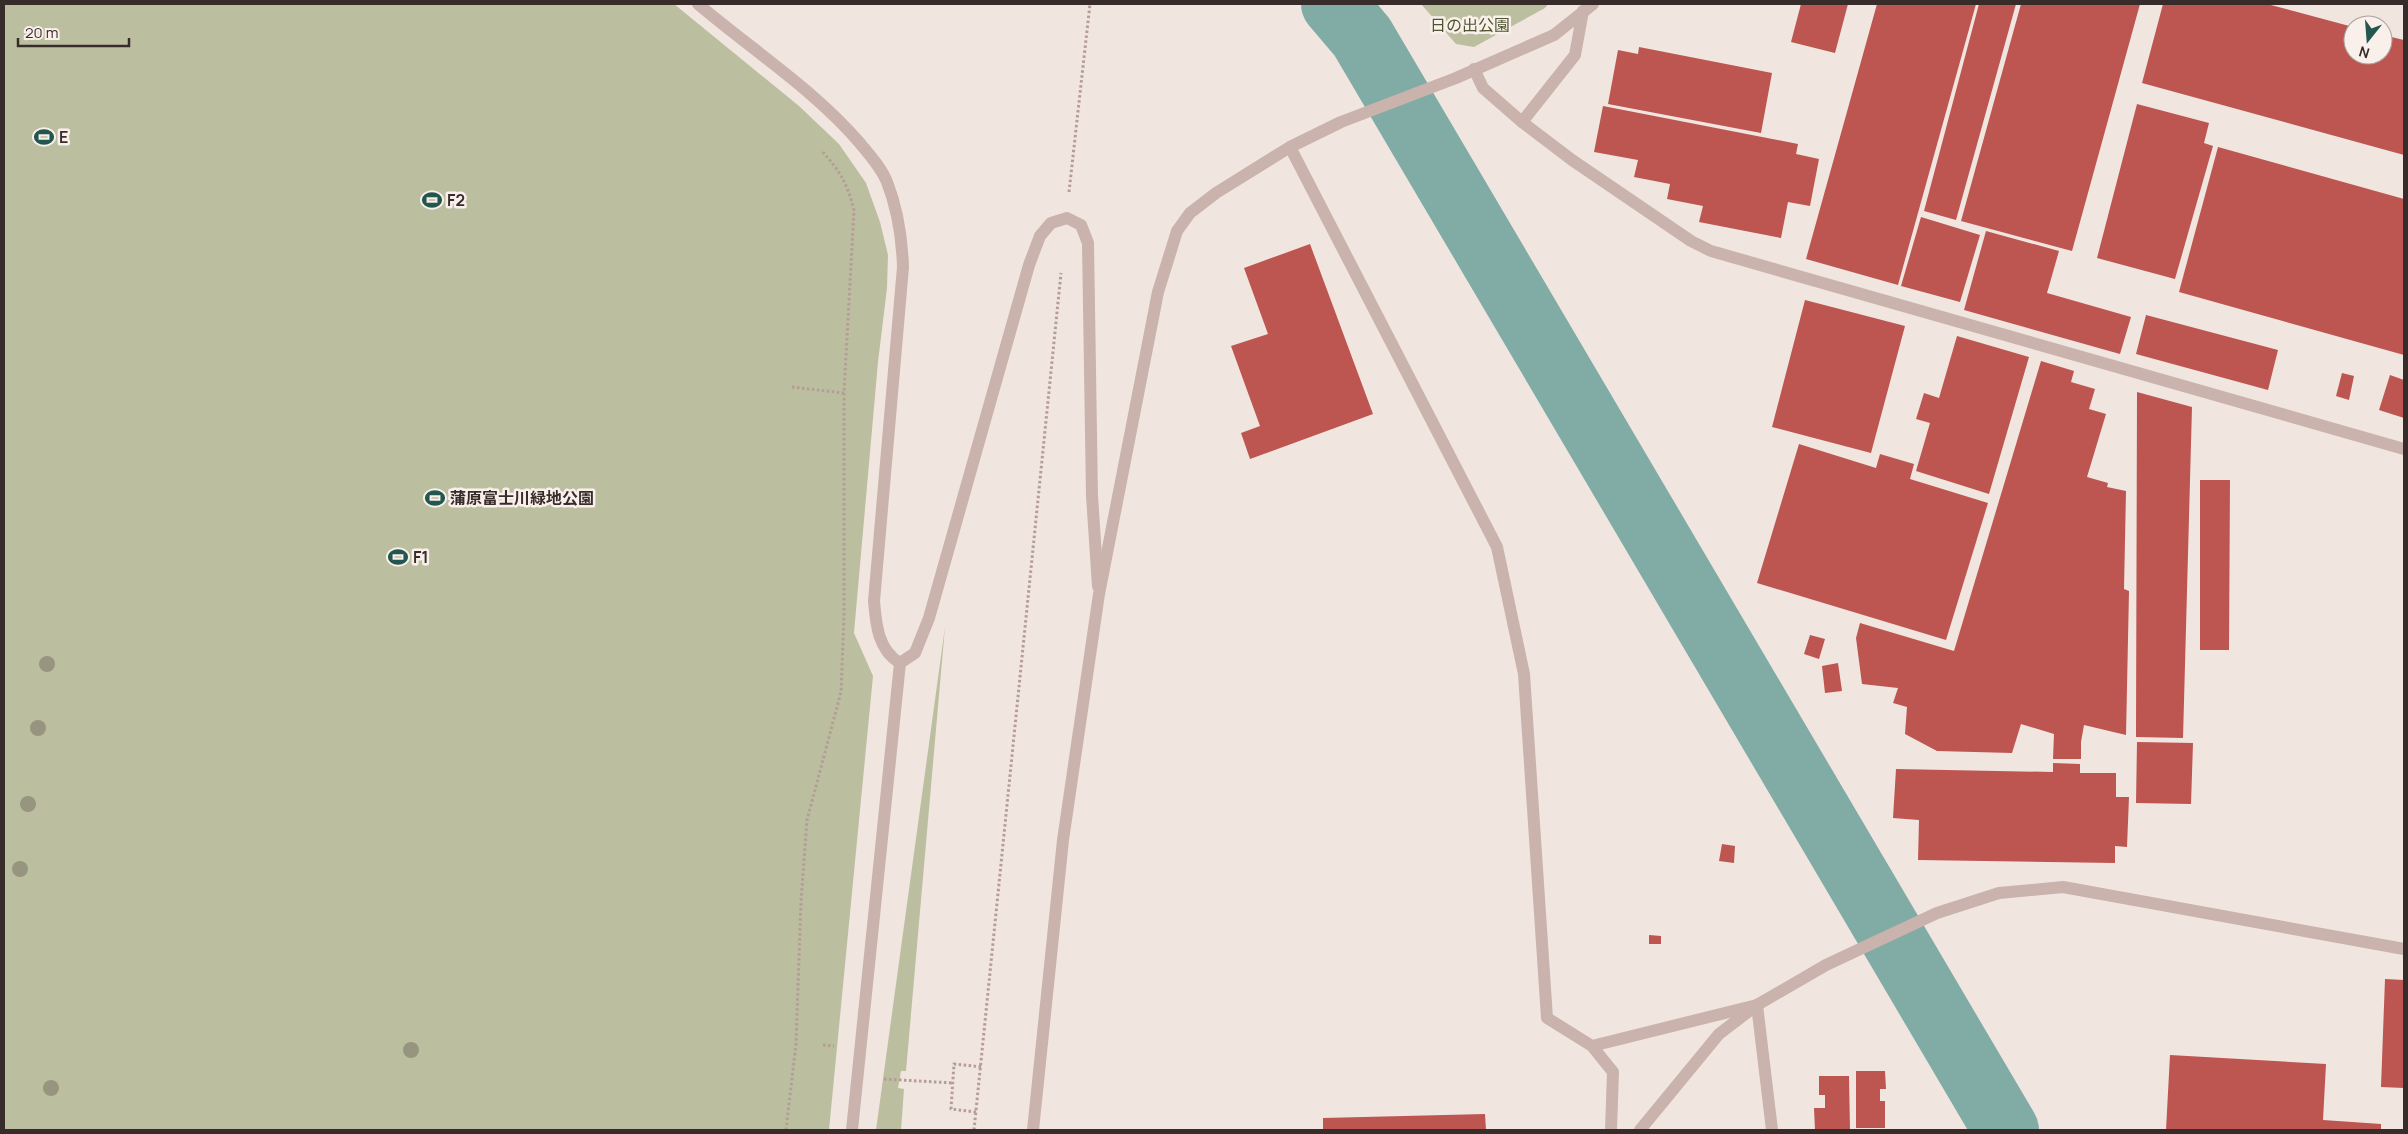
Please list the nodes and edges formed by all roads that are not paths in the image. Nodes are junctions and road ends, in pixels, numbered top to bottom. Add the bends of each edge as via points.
1 (698, 4) edge
2 (1594, 4) edge
3 (1581, 8) edge
4 (1474, 69) junction
5 (1522, 122) junction
6 (1290, 147) junction
7 (2404, 449) edge
8 (1099, 594) junction
9 (900, 663) junction
10 (2404, 949) edge
11 (1757, 1005) junction
12 (1592, 1046) junction
13 (852, 1130) edge
14 (1034, 1130) edge
15 (1611, 1130) edge
16 (1640, 1130) edge
17 (1772, 1130) edge

1 - 9 street via 842,122 873,158 886,180 895,206 902,237 903,267 874,601 881,642 890,657
2 - 3 street
3 - 4 street via 1554,35
3 - 5 street via 1575,55
4 - 5 street via 1483,88
4 - 6 street via 1341,122
5 - 7 street via 1572,160 1691,241 1711,251
6 - 8 street via 1216,193 1190,213 1177,231 1158,292
6 - 12 street via 1497,547 1524,674 1547,1018
8 - 9 street via 1092,496 1088,243 1081,225 1067,218 1051,223 1040,236 929,618 915,653
8 - 14 street via 1063,840
9 - 13 street
10 - 11 street via 2063,887 2000,893 1937,913 1826,965
11 - 12 street
11 - 16 street via 1720,1034
11 - 17 street
12 - 15 street via 1612,1072

